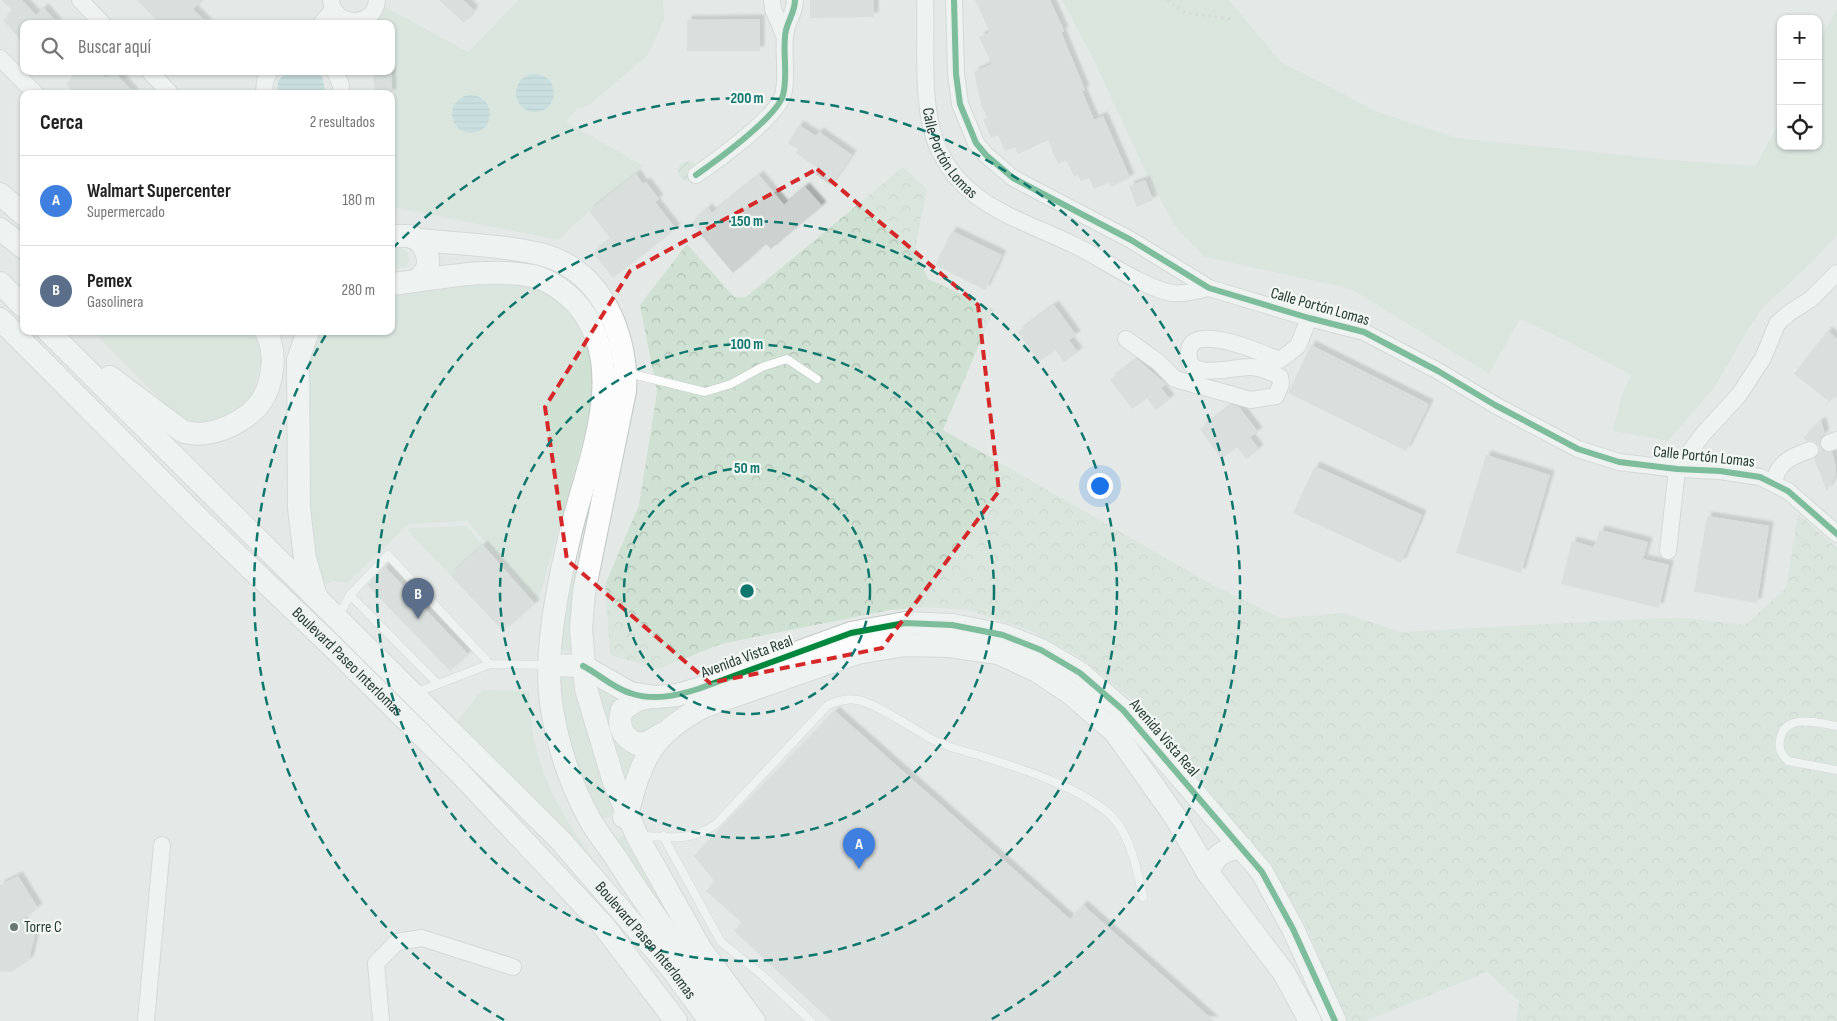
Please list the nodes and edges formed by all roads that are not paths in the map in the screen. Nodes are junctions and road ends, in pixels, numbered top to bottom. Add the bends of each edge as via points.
1 (80, 0) edge
2 (377, 0) edge
3 (772, 0) edge
4 (795, 0) edge
5 (925, 0) edge
6 (954, 0) edge
7 (332, 5) edge
8 (99, 20) edge
9 (323, 20) edge
10 (344, 20) edge
11 (363, 20) edge
12 (784, 35) junction
13 (0, 58) edge
14 (153, 75) edge
15 (268, 75) edge
16 (337, 75) edge
17 (32, 90) edge
18 (167, 90) edge
19 (264, 90) edge
20 (341, 90) edge
21 (696, 175) dead end
22 (0, 194) edge
23 (20, 212) edge
24 (0, 229) edge
25 (395, 236) edge
26 (419, 240) junction
27 (20, 245) edge
28 (1837, 273) edge
29 (417, 280) junction
30 (0, 283) edge
31 (395, 283) edge
32 (1210, 288) junction
33 (20, 303) edge
34 (1309, 318) junction
35 (0, 319) edge
36 (52, 335) edge
37 (57, 335) edge
38 (268, 335) edge
39 (307, 335) edge
40 (0, 336) edge
41 (1126, 339) dead end
42 (1229, 342) junction
43 (1227, 369) junction
44 (626, 373) junction
45 (60, 379) junction
46 (817, 379) dead end
47 (1810, 450) dead end
48 (1677, 469) junction
49 (1774, 482) junction
50 (1837, 534) edge
51 (1668, 551) dead end
52 (350, 595) junction
53 (319, 602) junction
54 (337, 619) junction
55 (490, 664) junction
56 (550, 665) junction
57 (583, 666) junction
58 (437, 683) junction
59 (414, 693) junction
60 (650, 697) junction
61 (1837, 726) edge
62 (667, 730) junction
63 (1837, 770) edge
64 (627, 815) junction
65 (600, 834) junction
66 (637, 836) junction
67 (663, 836) junction
68 (162, 845) dead end
69 (1242, 848) junction
70 (1208, 873) junction
71 (1144, 896) dead end
72 (513, 967) dead end
73 (146, 1021) edge
74 (381, 1021) edge
75 (676, 1021) edge
76 (710, 1021) edge
77 (731, 1021) edge
78 (754, 1021) edge
79 (811, 1021) edge
80 (1310, 1021) edge
81 (1335, 1021) edge

1 - 8 street
2 - 11 street via 370,16
3 - 12 street
4 - 12 street
5 - 32 street, Calle Portón Lomas via 927,100 931,128 952,174 974,194 1009,216 1074,245 1150,285 1173,294
6 - 32 street, Calle Portón Lomas via 960,104 976,143 986,156 1013,178 1124,235
7 - 9 street
7 - 10 street
12 - 21 street via 786,82 780,102 732,149
13 - 17 street
14 - 18 street
15 - 19 street
16 - 20 street
22 - 23 main road
24 - 27 main road
25 - 26 main road
26 - 29 main road via 429,262 425,274
26 - 44 main road via 542,254 579,273 609,310 619,331
28 - 48 street via 1811,299 1789,312 1777,324 1763,358 1739,395 1703,434
29 - 31 main road
29 - 56 main road via 472,274 536,277 564,292 591,322 599,341 604,367 604,394 568,540
30 - 33 main road
32 - 34 street, Calle Portón Lomas
34 - 42 street via 1298,346 1280,360
34 - 48 street, Calle Portón Lomas via 1364,332 1578,449 1619,462
35 - 45 main road, Boulevard Paseo Interlomas
36 - 53 main road, Boulevard Paseo Interlomas
37 - 38 main road via 182,431 192,435 212,433 232,425 264,397 274,359
39 - 53 main road via 298,360 299,508 305,558
40 - 45 main road
41 - 43 street via 1175,379 1251,400 1276,396 1281,384 1280,377 1251,367
42 - 43 street
42 - 43 street via 1204,337 1196,339 1188,354 1196,368 1205,372
44 - 46 lane via 705,392 787,359
44 - 57 main road via 584,592
45 - 75 main road, Boulevard Paseo Interlomas via 458,771 603,925
47 - 49 street via 1784,461 1776,471
48 - 49 street, Calle Portón Lomas via 1720,471
48 - 51 street
49 - 50 street, Calle Portón Lomas
52 - 54 lane
52 - 55 lane via 388,555
52 - 58 lane
53 - 54 main road, Boulevard Paseo Interlomas
54 - 59 main road, Boulevard Paseo Interlomas
55 - 56 lane
55 - 58 lane
56 - 57 main road
56 - 65 main road via 552,709 565,760 577,793
57 - 60 main road, Avenida Vista Real via 630,693
57 - 64 main road via 592,712
58 - 59 lane
59 - 76 main road, Boulevard Paseo Interlomas via 609,893
60 - 62 main road via 637,700 622,710 620,727 623,734 637,744 648,742
60 - 69 main road, Avenida Vista Real via 698,689 850,633 904,624 952,626 1003,635 1041,650 1080,673 1123,710
61 - 63 lane via 1803,720 1796,722 1784,730 1779,743 1788,761
62 - 64 main road, Avenida Vista Real via 645,759
62 - 70 main road, Avenida Vista Real via 705,706 857,653 905,645 949,646 998,653 1038,671 1070,693 1115,732 1174,815
64 - 65 main road
64 - 66 main road
65 - 77 main road via 652,915
66 - 67 lane
66 - 78 main road via 700,948
67 - 71 lane via 688,838 707,831 828,705 842,700 859,700 930,738 1020,769 1080,795 1107,811 1120,826 1128,843
67 - 79 lane via 721,942
68 - 73 street
69 - 70 main road via 1229,848 1219,853
69 - 81 main road, Avenida Vista Real via 1262,872 1289,920
70 - 80 main road, Avenida Vista Real via 1284,973
72 - 74 street via 422,938 397,942 376,963

